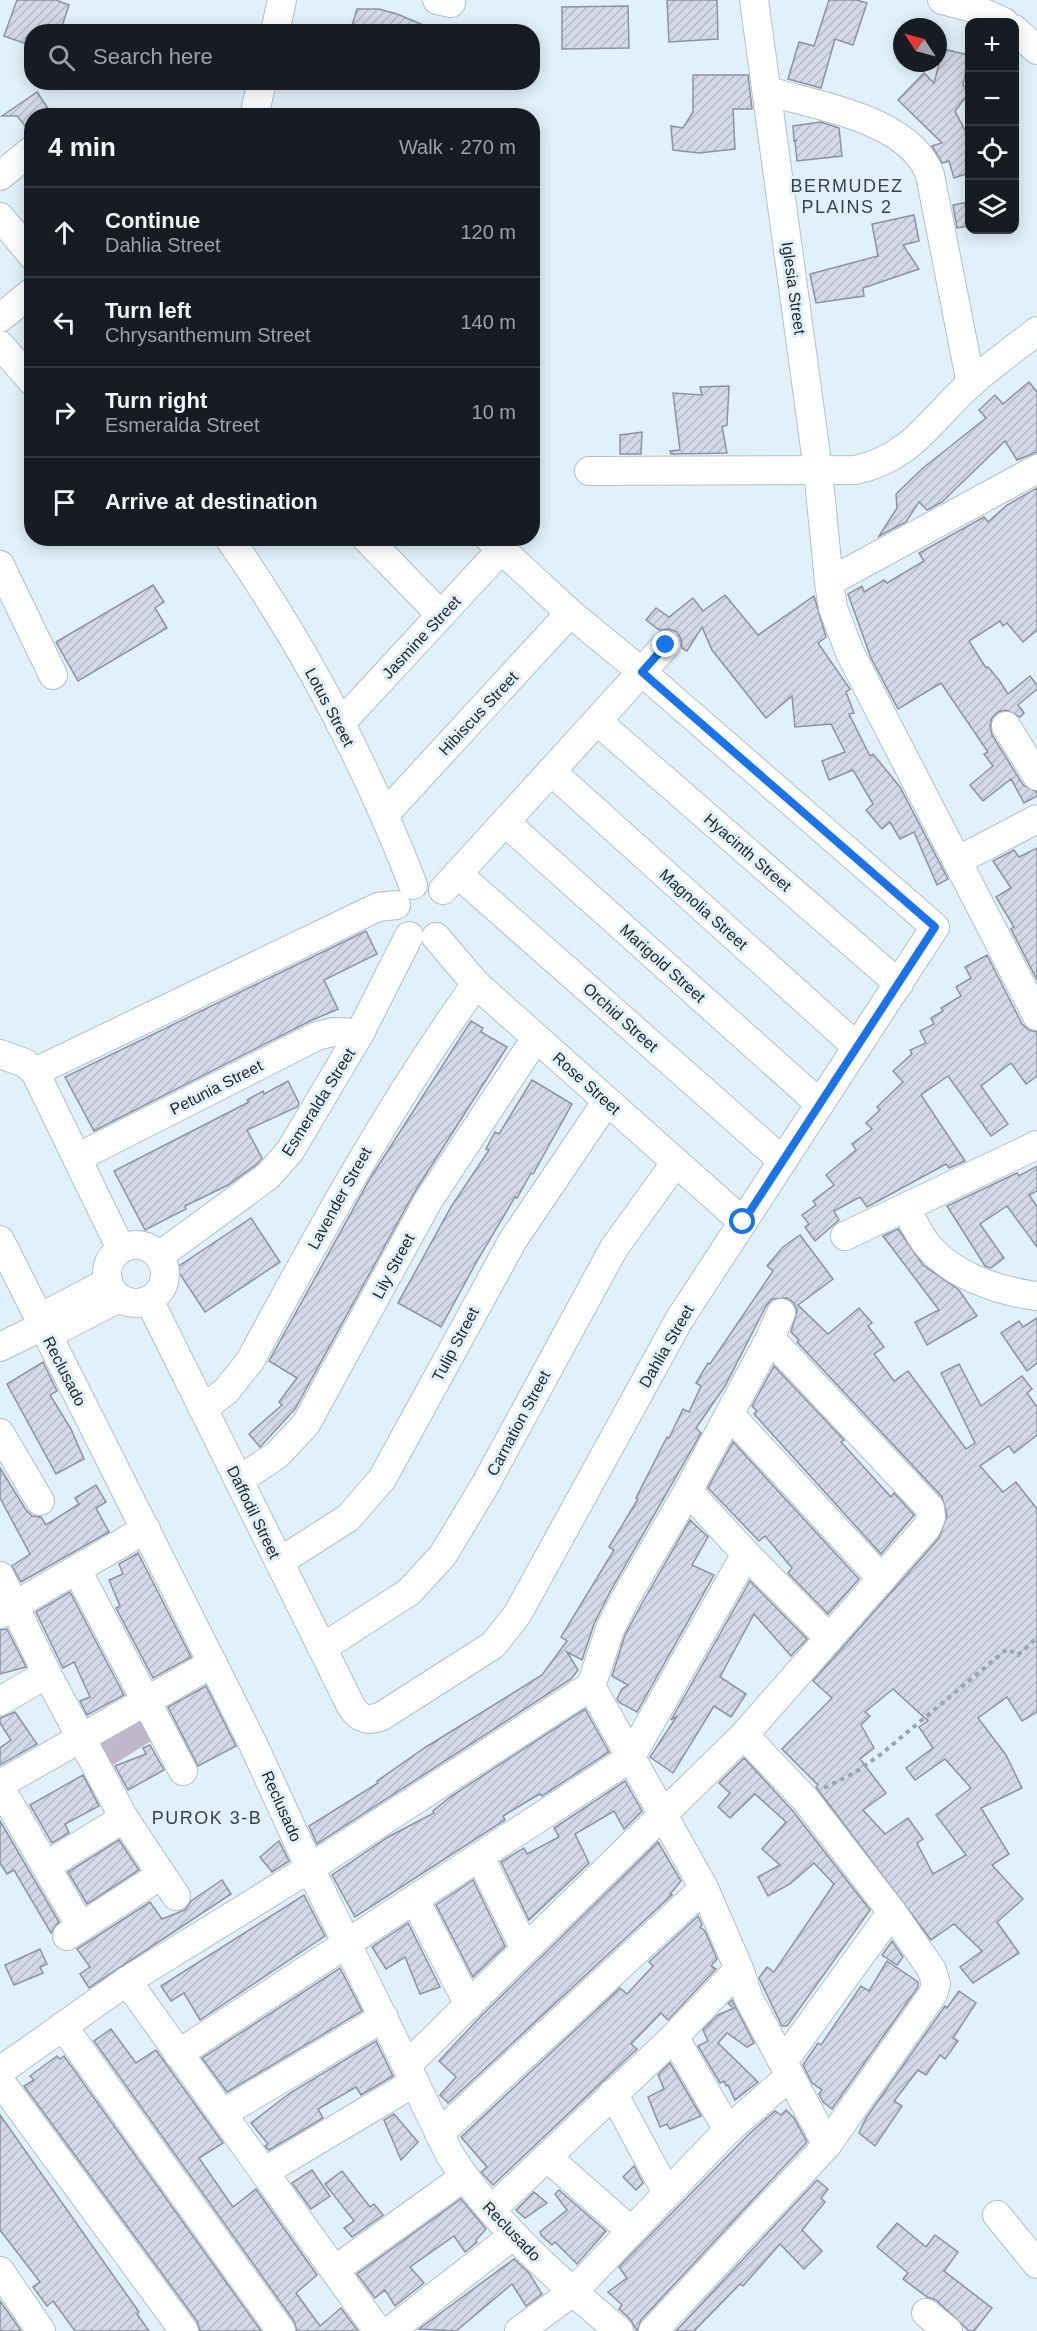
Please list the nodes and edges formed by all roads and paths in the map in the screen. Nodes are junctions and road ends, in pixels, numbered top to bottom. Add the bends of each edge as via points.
1 (282, 0) edge
2 (754, 0) edge
3 (942, 0) edge
4 (995, 18) edge
5 (276, 24) edge
6 (1019, 34) edge
7 (1037, 50) edge
8 (260, 90) edge
9 (768, 91) junction
10 (256, 108) edge
11 (24, 156) edge
12 (0, 176) edge
13 (0, 217) edge
14 (24, 246) edge
15 (24, 298) edge
16 (0, 318) edge
17 (1037, 331) edge
18 (0, 345) edge
19 (24, 372) edge
20 (971, 384) junction
21 (1037, 469) edge
22 (818, 470) junction
23 (590, 471) dead end
24 (234, 546) edge
25 (374, 546) edge
26 (493, 546) edge
27 (497, 546) edge
28 (0, 565) edge
29 (829, 582) junction
30 (570, 613) junction
31 (441, 615) junction
32 (666, 645) dead end
33 (642, 672) junction
34 (53, 675) dead end
35 (597, 721) junction
36 (340, 724) junction
37 (1006, 726) dead end
38 (552, 771) junction
39 (1037, 776) edge
40 (386, 813) junction
41 (1037, 819) edge
42 (505, 822) junction
43 (957, 861) junction
44 (451, 882) junction
45 (405, 895) junction
46 (422, 937) junction
47 (476, 984) junction
48 (899, 984) junction
49 (1037, 1016) edge
50 (360, 1033) junction
51 (536, 1038) junction
52 (857, 1047) junction
53 (0, 1054) edge
54 (35, 1072) junction
55 (607, 1101) junction
56 (820, 1104) junction
57 (1037, 1144) edge
58 (77, 1158) junction
59 (783, 1161) junction
60 (676, 1162) junction
61 (906, 1209) junction
62 (743, 1222) junction
63 (845, 1236) dead end
64 (0, 1240) edge
65 (121, 1249) junction
66 (159, 1256) junction
67 (113, 1290) junction
68 (1037, 1296) edge
69 (149, 1300) junction
70 (43, 1326) junction
71 (0, 1347) edge
72 (203, 1409) junction
73 (730, 1414) junction
74 (0, 1433) edge
75 (238, 1480) junction
76 (688, 1491) junction
77 (40, 1501) dead end
78 (146, 1529) junction
79 (746, 1554) junction
80 (279, 1562) junction
81 (77, 1570) junction
82 (0, 1576) edge
83 (882, 1579) junction
84 (7, 1610) edge
85 (829, 1638) junction
86 (1037, 1638) edge
87 (322, 1648) junction
88 (213, 1664) junction
89 (46, 1674) junction
90 (591, 1686) junction
91 (0, 1701) edge
92 (147, 1701) junction
93 (363, 1719) joint
94 (744, 1734) junction
95 (81, 1738) junction
96 (630, 1758) junction
97 (183, 1771) dead end
98 (0, 1786) edge
99 (805, 1799) junction
100 (662, 1814) junction
101 (124, 1818) junction
102 (480, 1857) junction
103 (46, 1866) junction
104 (310, 1868) junction
105 (704, 1888) junction
106 (415, 1900) junction
107 (892, 1912) junction
108 (348, 1944) junction
109 (525, 1949) junction
110 (739, 1969) junction
111 (127, 1982) junction
112 (469, 2005) junction
113 (384, 2017) junction
114 (63, 2026) junction
115 (674, 2037) junction
116 (178, 2054) junction
117 (787, 2069) junction
118 (0, 2071) edge
119 (411, 2074) junction
120 (0, 2081) edge
121 (613, 2093) junction
122 (222, 2114) junction
123 (728, 2130) junction
124 (439, 2134) junction
125 (827, 2145) junction
126 (547, 2157) junction
127 (264, 2172) junction
128 (464, 2177) junction
129 (667, 2193) junction
130 (491, 2210) junction
131 (997, 2215) dead end
132 (631, 2231) junction
133 (514, 2235) junction
134 (1037, 2264) edge
135 (336, 2269) junction
136 (0, 2271) edge
137 (573, 2292) junction
138 (926, 2313) dead end
139 (41, 2331) edge
140 (184, 2331) edge
141 (281, 2331) edge
142 (378, 2331) edge
143 (390, 2331) edge
144 (519, 2331) edge
145 (619, 2331) edge
146 (653, 2331) edge
147 (948, 2331) edge

1 - 5 street
2 - 9 street, Iglesia Street
3 - 4 street
6 - 7 street
8 - 10 street
9 - 20 street via 879,124 913,145 925,159
9 - 22 street, Iglesia Street
11 - 12 street
13 - 14 street
15 - 16 street
17 - 20 street
18 - 19 street
20 - 22 street via 915,442 892,458 874,467
21 - 29 street
22 - 23 street
22 - 29 street, Iglesia Street
24 - 36 street, Lotus Street via 274,604
25 - 31 street
26 - 31 street, Jasmine Street
27 - 30 street
28 - 34 street
29 - 43 street, Iglesia Street via 833,608 850,653
30 - 33 street
30 - 40 street, Hibiscus Street
31 - 36 street, Jasmine Street
32 - 33 street
33 - 35 street
33 - 48 street, Dahlia Street via 935,927
35 - 38 street
35 - 48 street, Hyacinth Street
36 - 40 street, Lotus Street
37 - 39 street
38 - 42 street
38 - 52 street, Magnolia Street
40 - 45 street, Lotus Street
41 - 43 street
42 - 44 street
42 - 56 street, Marigold Street
43 - 49 street, Iglesia Street
44 - 45 street via 424,883
44 - 46 street via 453,910 445,931
44 - 59 street, Orchid Street
45 - 46 street via 397,923
45 - 54 street
46 - 47 street, Rose Street
46 - 50 street, Esmeralda Street
47 - 51 street, Rose Street
47 - 72 street, Lavender Street via 369,1144 250,1360 226,1391
48 - 52 street, Dahlia Street
50 - 58 street, Petunia Street via 317,1036
50 - 66 street, Esmeralda Street via 306,1125 268,1176
51 - 55 street, Rose Street
51 - 75 street, Lily Street via 433,1192 306,1424 276,1455
52 - 56 street, Dahlia Street
53 - 54 street via 25,1063
54 - 58 street
55 - 60 street, Rose Street
55 - 80 street, Tulip Street via 513,1240 382,1479 348,1518
56 - 59 street, Dahlia Street
57 - 61 street
58 - 65 street
59 - 62 street, Dahlia Street
60 - 62 street, Rose Street
60 - 87 street, Carnation Street via 614,1248 443,1555 409,1592
61 - 63 street
61 - 68 street via 926,1242 952,1267 977,1280
62 - 93 street, Dahlia Street via 651,1369 549,1561 511,1623 492,1645 470,1660 382,1716
64 - 70 street, Reclusado
65 - 66 street via 141,1245
65 - 67 street via 109,1263
66 - 69 street via 164,1265 163,1286
67 - 69 street via 129,1303
67 - 70 street via 59,1329
69 - 72 street, Daffodil Street
70 - 71 street
70 - 78 street, Reclusado
72 - 75 street, Daffodil Street
73 - 76 street
73 - 83 street
73 - 83 street via 776,1326 930,1509 927,1527
74 - 77 street
75 - 80 street, Daffodil Street
76 - 79 street
76 - 90 street via 610,1629
78 - 81 street
78 - 88 street, Reclusado
79 - 85 street
79 - 96 street
80 - 87 street, Daffodil Street
81 - 84 street
81 - 92 street
82 - 84 street
83 - 85 street
84 - 89 street
85 - 94 street
86 - 99 path via 1018,1655 1007,1649 880,1755
87 - 93 street, Daffodil Street via 351,1706
88 - 92 street
88 - 104 street, Reclusado
89 - 91 street
89 - 95 street
90 - 96 street
90 - 104 street
92 - 95 street
92 - 97 street
94 - 99 street
94 - 100 street
95 - 98 street
95 - 101 street
96 - 100 street
96 - 102 street
98 - 103 street
99 - 107 street
100 - 105 street
100 - 109 street
101 - 103 street
101 - 103 street via 168,1886 73,1932
102 - 106 street
102 - 109 street
104 - 108 street, Reclusado
104 - 111 street
105 - 110 street
105 - 124 street
106 - 108 street
106 - 112 street
107 - 117 street
107 - 125 street via 932,1970 936,1984 933,1994
108 - 113 street, Reclusado
108 - 116 street
109 - 112 street
110 - 115 street
110 - 117 street via 749,2000
111 - 114 street
111 - 116 street
112 - 119 street
113 - 119 street, Reclusado
113 - 122 street
114 - 118 street
114 - 141 street
115 - 121 street
115 - 123 street
116 - 122 street
117 - 123 street
117 - 125 street
119 - 124 street, Reclusado
119 - 127 street
120 - 140 street
121 - 126 street
121 - 129 street
122 - 127 street
123 - 129 street
124 - 128 street, Reclusado
125 - 146 street
126 - 130 street
126 - 132 street
127 - 135 street
128 - 130 street, Reclusado
128 - 135 street
129 - 132 street
130 - 133 street, Reclusado
131 - 134 street
132 - 137 street
133 - 137 street, Reclusado
133 - 143 street
135 - 142 street
136 - 139 street
137 - 144 street
137 - 145 street, Reclusado
138 - 147 street

